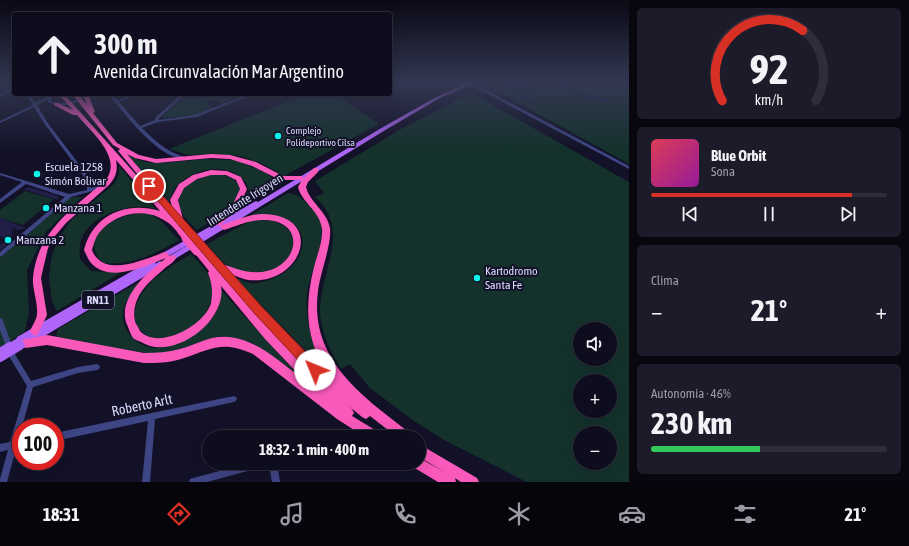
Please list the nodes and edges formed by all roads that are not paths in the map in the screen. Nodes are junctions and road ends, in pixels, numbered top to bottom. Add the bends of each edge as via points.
1 (51, 104) edge
2 (57, 104) edge
3 (70, 104) edge
4 (83, 104) edge
5 (90, 104) edge
6 (119, 104) edge
7 (172, 104) edge
8 (224, 104) edge
9 (426, 104) edge
10 (513, 104) edge
11 (34, 106) junction
12 (83, 118) junction
13 (94, 119) junction
14 (1, 120) edge
15 (157, 121) junction
16 (140, 127) junction
17 (112, 146) junction
18 (170, 153) junction
19 (187, 158) junction
20 (336, 158) junction
21 (161, 161) junction
22 (629, 168) edge
23 (316, 170) junction
24 (0, 174) edge
25 (300, 178) junction
26 (25, 182) junction
27 (89, 194) junction
28 (69, 196) junction
29 (0, 201) edge
30 (175, 220) junction
31 (221, 225) junction
32 (0, 256) edge
33 (168, 256) junction
34 (214, 266) junction
35 (0, 321) edge
36 (35, 331) junction
37 (22, 343) junction
38 (0, 352) edge
39 (0, 358) edge
40 (97, 367) dead end
41 (30, 385) junction
42 (234, 399) dead end
43 (152, 416) junction
44 (23, 418) edge
45 (365, 430) edge
46 (370, 430) edge
47 (390, 430) edge
48 (397, 430) edge
49 (64, 435) edge
50 (12, 446) edge
51 (0, 448) edge
52 (426, 453) edge
53 (12, 460) edge
54 (426, 468) edge
55 (238, 470) edge
56 (274, 470) edge
57 (471, 481) edge
58 (3, 482) edge
59 (146, 482) edge
60 (193, 482) edge
61 (276, 482) edge
62 (450, 482) edge

1 - 11 street
2 - 12 highway
3 - 12 highway
4 - 13 highway
5 - 13 highway
6 - 16 street
7 - 15 street via 157,118
8 - 15 street via 196,116
9 - 20 main road, Intendente Irigoyen / RN11
10 - 22 street
11 - 14 street
11 - 27 street via 89,181
12 - 17 highway
13 - 17 highway
15 - 16 street
16 - 18 street
17 - 21 highway via 137,157
17 - 27 highway via 112,177 103,187
17 - 30 highway
18 - 19 street
18 - 21 street
19 - 21 highway
19 - 25 highway via 230,157 254,164 282,178
20 - 23 main road, Intendente Irigoyen / RN11
20 - 25 main road, Intendente Irigoyen / RN11
23 - 31 main road, Intendente Irigoyen / RN11
23 - 48 highway via 302,188 305,196 323,218 326,234 313,299 316,334 326,358 346,388
24 - 26 street
25 - 31 main road, Intendente Irigoyen / RN11
26 - 28 street
26 - 29 street
27 - 28 street
27 - 36 highway via 52,234 44,248 37,278 42,315
28 - 32 street
30 - 31 highway via 174,200 183,184 201,174 217,172 240,181 244,193
30 - 33 highway via 150,211 128,212 105,221 88,244 94,262 101,267 112,269 130,267
30 - 34 highway, bridge
31 - 33 main road, Intendente Irigoyen / RN11
31 - 34 highway via 256,218 274,218 293,229 297,236 298,249 292,262 269,276 246,277
33 - 34 highway via 138,290 130,304 131,325 140,336 152,341 179,339 192,333 204,322 213,310 217,298
33 - 36 main road, Intendente Irigoyen / RN11
33 - 37 main road, Intendente Irigoyen / RN11
34 - 46 highway via 296,366 326,395
34 - 47 highway via 333,388
35 - 41 street via 13,358
36 - 37 main road, Intendente Irigoyen / RN11
37 - 38 main road, Intendente Irigoyen / RN11, bridge
37 - 39 main road, Intendente Irigoyen / RN11, bridge
37 - 45 highway via 47,340 144,358 176,355 217,341 244,344
40 - 41 street via 78,370
41 - 44 street
42 - 43 street, Roberto Arlt
43 - 49 street, Roberto Arlt
43 - 59 street
50 - 51 street
52 - 57 highway
53 - 58 street
54 - 62 highway
55 - 60 street
56 - 61 street

